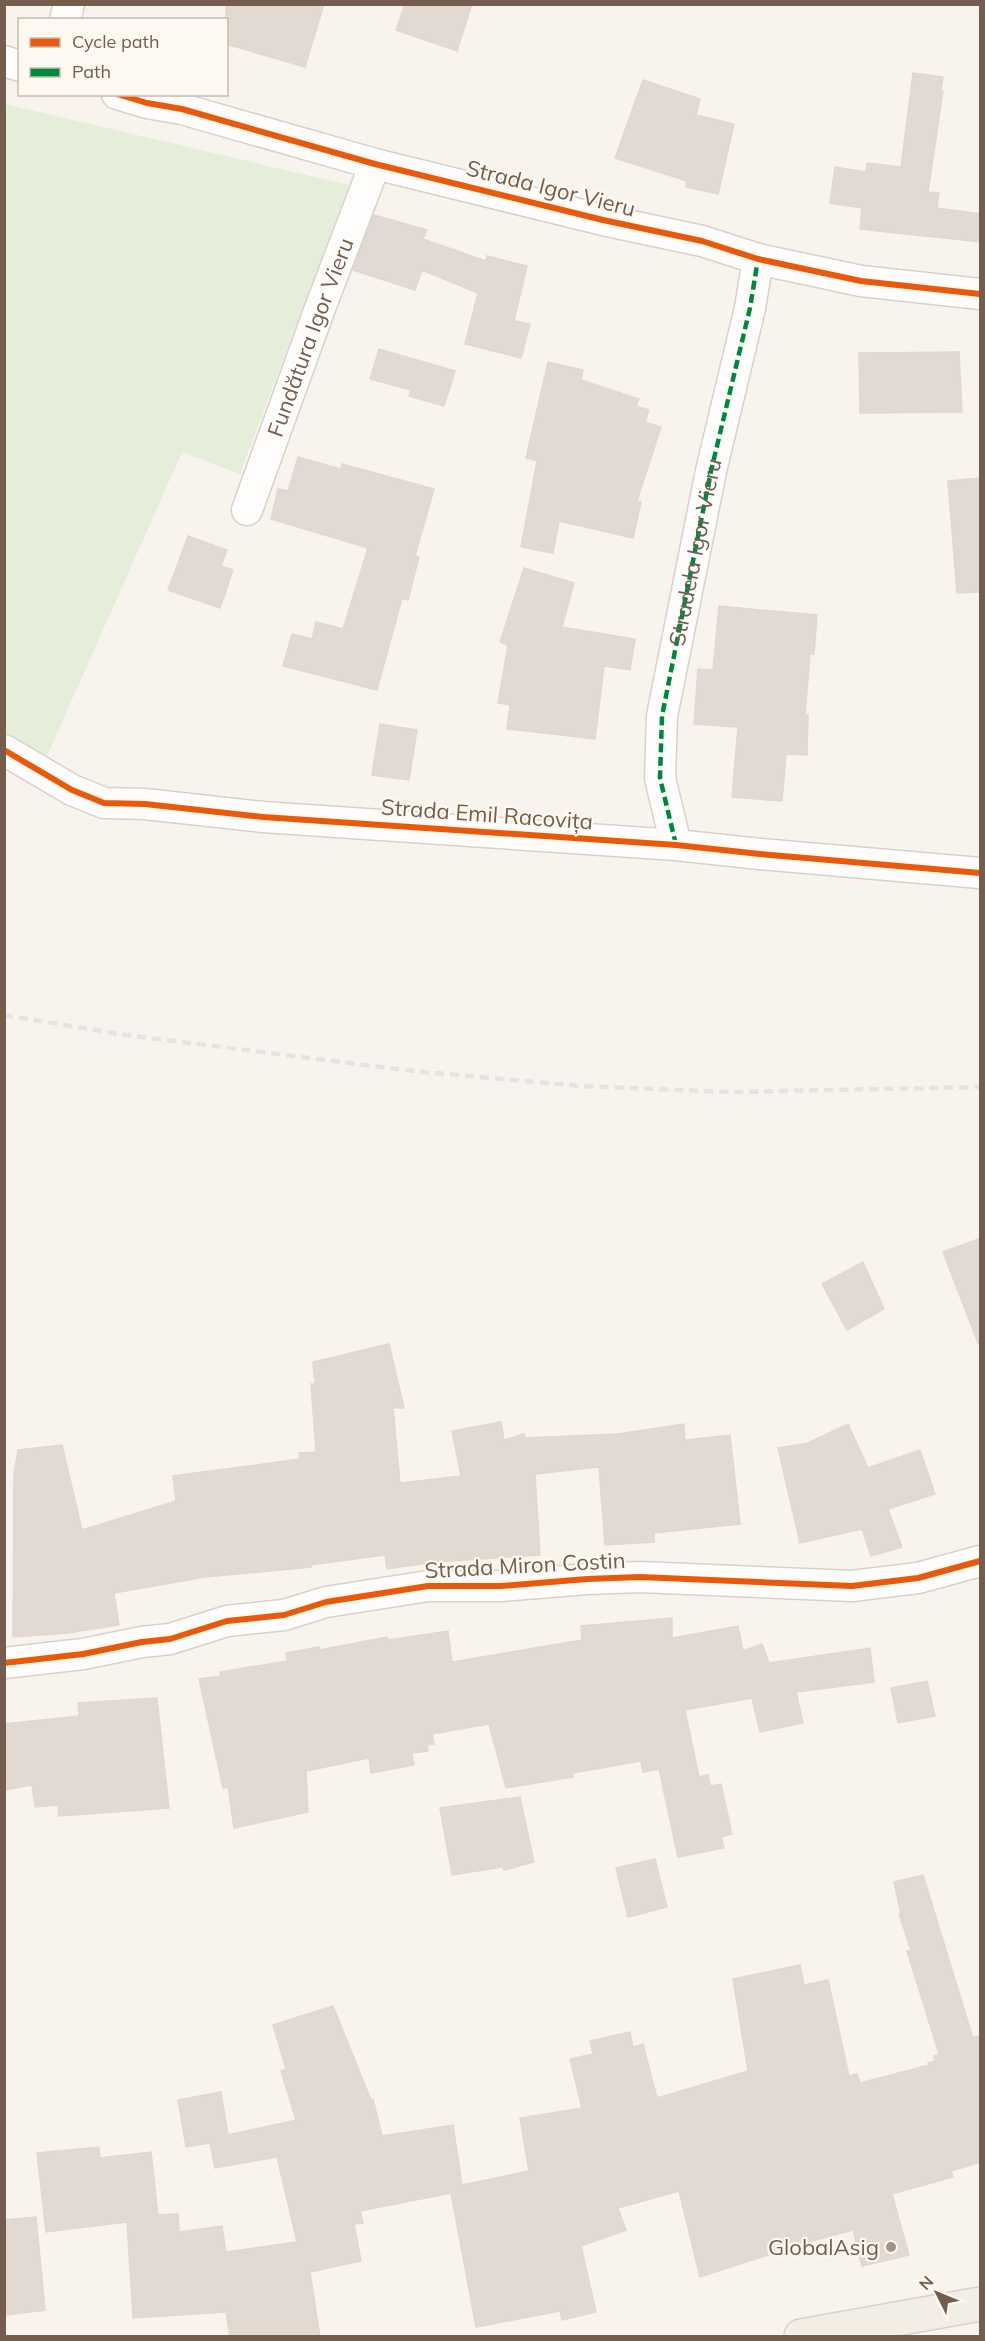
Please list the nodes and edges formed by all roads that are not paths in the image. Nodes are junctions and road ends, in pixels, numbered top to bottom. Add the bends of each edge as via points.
1 (124, 96) edge
2 (375, 164) junction
3 (758, 259) junction
4 (981, 294) edge
5 (247, 510) dead end
6 (4, 750) edge
7 (676, 845) junction
8 (981, 873) edge
9 (981, 1561) edge
10 (4, 1663) edge
11 (981, 2304) edge
12 (801, 2337) edge

1 - 2 street, Strada Igor Vieru via 182,108
2 - 3 street, Strada Igor Vieru via 702,241
2 - 5 street, Fundătura Igor Vieru
3 - 4 street, Strada Igor Vieru via 861,281
3 - 7 street, Stradela Igor Vieru via 662,716 660,778
6 - 7 street, Strada Emil Racovița via 72,790 104,803
7 - 8 street, Strada Emil Racovița
9 - 10 street, Strada Miron Costin via 918,1578 852,1586 640,1577 501,1586 428,1586 227,1621 170,1639
11 - 12 main road

